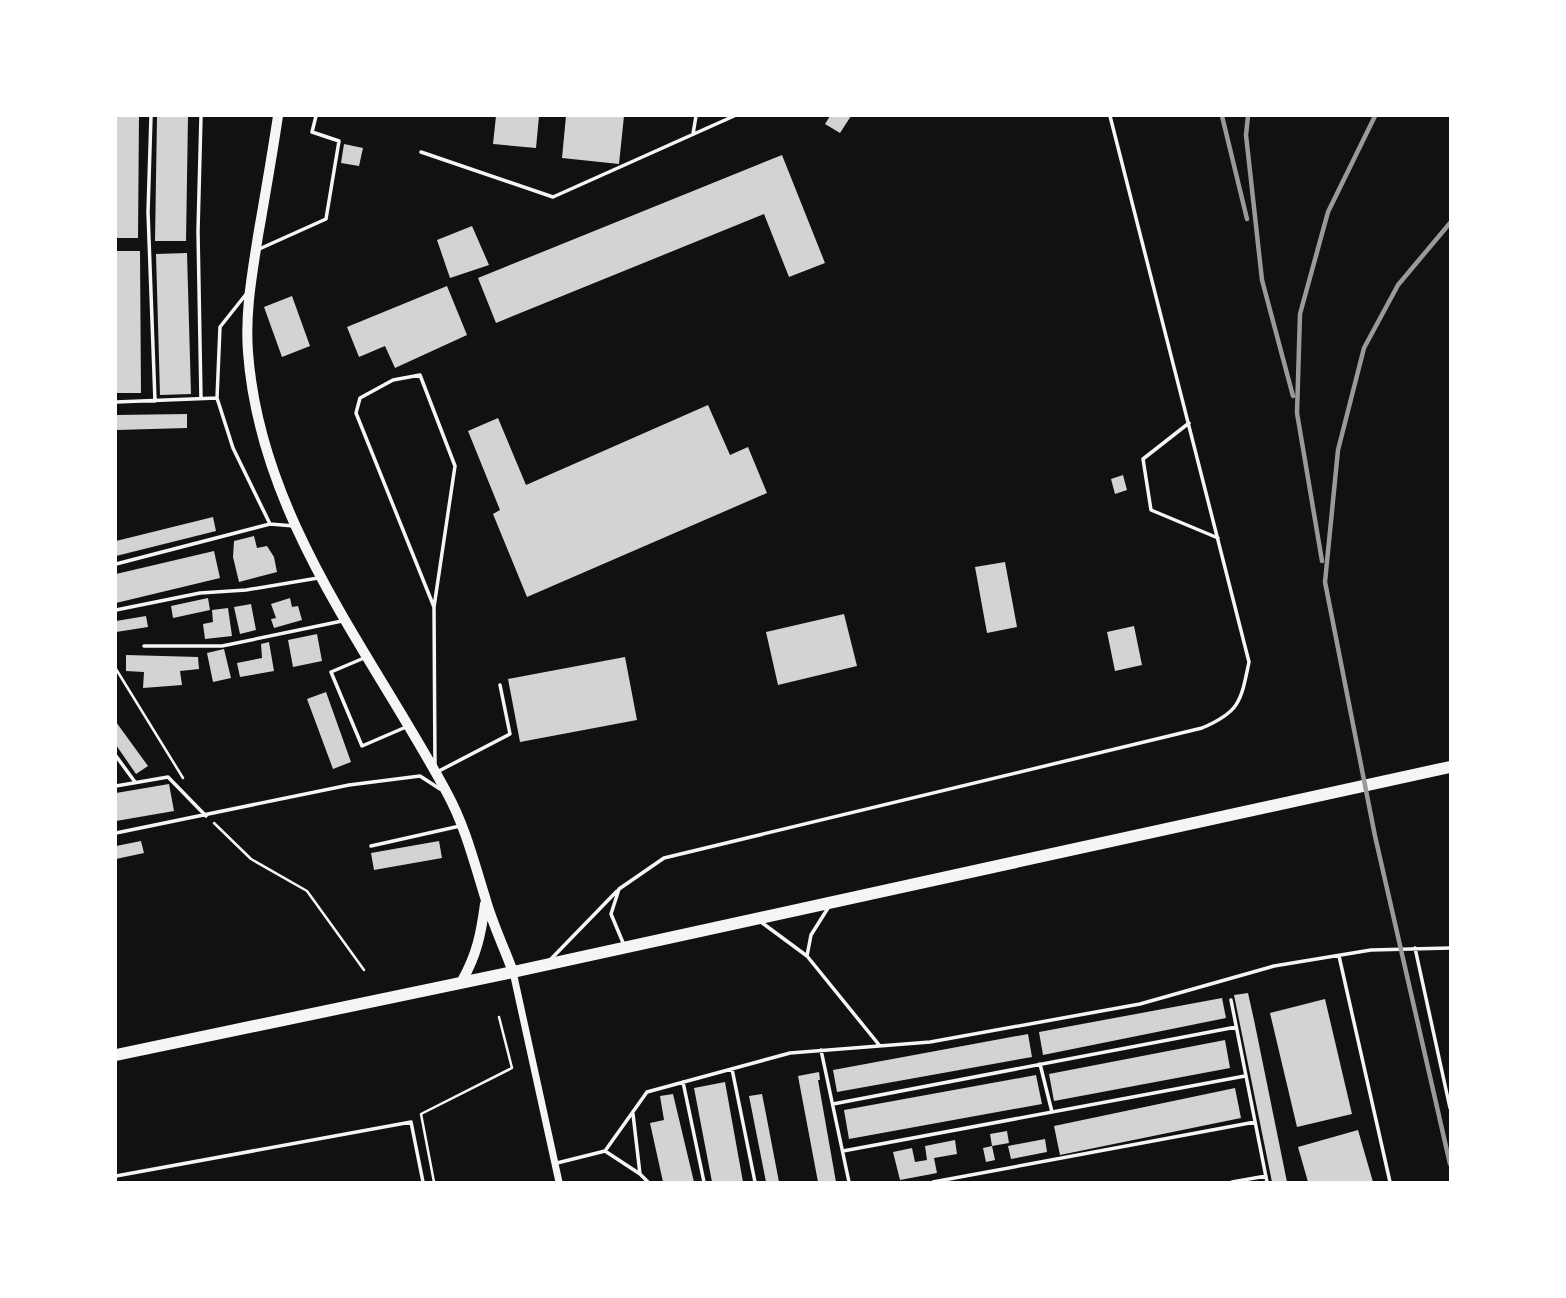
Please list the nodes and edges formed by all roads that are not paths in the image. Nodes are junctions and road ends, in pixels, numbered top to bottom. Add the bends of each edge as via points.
1 (151, 116) edge
2 (201, 116) edge
3 (278, 116) edge
4 (316, 116) edge
5 (696, 116) edge
6 (734, 116) edge
7 (1110, 116) edge
8 (693, 134) junction
9 (421, 152) dead end
10 (256, 251) junction
11 (248, 292) junction
12 (217, 398) junction
13 (201, 399) junction
14 (155, 401) junction
15 (116, 402) edge
16 (1189, 423) junction
17 (270, 524) junction
18 (296, 526) junction
19 (1218, 538) junction
20 (116, 564) edge
21 (320, 577) junction
22 (434, 607) junction
23 (116, 610) edge
24 (344, 621) junction
25 (144, 646) dead end
26 (366, 658) junction
27 (500, 685) dead end
28 (408, 727) junction
29 (116, 756) edge
30 (1451, 767) edge
31 (435, 773) junction
32 (136, 782) junction
33 (116, 786) edge
34 (448, 793) junction
35 (206, 816) junction
36 (462, 826) junction
37 (116, 833) edge
38 (371, 846) dead end
39 (619, 889) junction
40 (485, 900) junction
41 (832, 902) junction
42 (756, 918) junction
43 (625, 947) junction
44 (1450, 947) edge
45 (1415, 948) junction
46 (807, 956) junction
47 (1339, 956) junction
48 (546, 964) junction
49 (513, 972) junction
50 (462, 981) junction
51 (1231, 1000) dead end
52 (1236, 1027) junction
53 (880, 1046) junction
54 (821, 1051) junction
55 (116, 1055) edge
56 (1040, 1065) junction
57 (733, 1069) junction
58 (1245, 1076) junction
59 (683, 1082) junction
60 (833, 1104) junction
61 (1451, 1108) edge
62 (633, 1112) junction
63 (1052, 1112) junction
64 (1255, 1122) junction
65 (605, 1151) junction
66 (842, 1151) junction
67 (555, 1163) junction
68 (640, 1174) junction
69 (116, 1176) edge
70 (1266, 1176) junction
71 (423, 1182) edge
72 (559, 1182) edge
73 (648, 1182) edge
74 (704, 1182) edge
75 (755, 1182) edge
76 (849, 1182) edge
77 (933, 1182) edge
78 (1232, 1182) edge
79 (1267, 1182) edge
80 (1390, 1182) edge

1 - 14 lane via 148,212
2 - 13 lane
3 - 10 street
4 - 10 lane via 312,132 339,141 327,219
5 - 8 lane
6 - 8 lane
7 - 16 lane
8 - 9 lane via 554,197
10 - 11 street
11 - 12 lane via 220,327
11 - 18 street via 248,355 259,418
12 - 13 lane
12 - 17 lane via 233,448
13 - 14 lane
14 - 15 lane
16 - 19 lane
16 - 19 lane via 1143,459 1151,510
17 - 18 lane
17 - 20 lane
18 - 21 street
19 - 39 lane via 1249,662 1242,696 1225,718 1202,728 664,858
21 - 23 lane
21 - 24 street
22 - 22 lane via 455,466 421,375 393,380 360,398 356,413
22 - 31 lane
24 - 25 lane via 222,646
24 - 26 street
26 - 28 street
26 - 28 lane via 331,672 362,746
27 - 31 lane via 510,734
28 - 31 street
29 - 32 lane
30 - 41 main road
31 - 34 street
32 - 33 lane
32 - 35 lane via 168,777
34 - 35 lane via 420,776
34 - 36 street
35 - 37 lane
36 - 38 lane
36 - 40 street
39 - 43 lane via 611,914
39 - 48 lane
40 - 49 street
40 - 50 street via 480,943
41 - 42 main road
41 - 46 lane via 811,935
42 - 43 main road
42 - 46 lane
43 - 48 main road
44 - 45 lane
45 - 47 lane
45 - 61 lane
46 - 53 lane
47 - 53 lane via 1273,966 1140,1003 930,1042
47 - 80 lane
48 - 49 main road
49 - 50 main road
49 - 67 street
50 - 55 main road
51 - 52 lane
52 - 56 lane
52 - 58 lane
53 - 54 lane
54 - 57 lane via 790,1053
54 - 60 lane
56 - 60 lane
56 - 63 lane
57 - 59 lane
57 - 75 lane
58 - 63 lane
58 - 64 lane
59 - 62 lane via 647,1092
59 - 74 lane
60 - 66 lane
62 - 65 lane
62 - 68 lane
63 - 66 lane
64 - 70 lane
64 - 77 lane
65 - 67 lane
65 - 68 lane
66 - 76 lane
67 - 72 street
68 - 73 lane
69 - 71 lane via 411,1122
70 - 78 lane
70 - 79 lane

